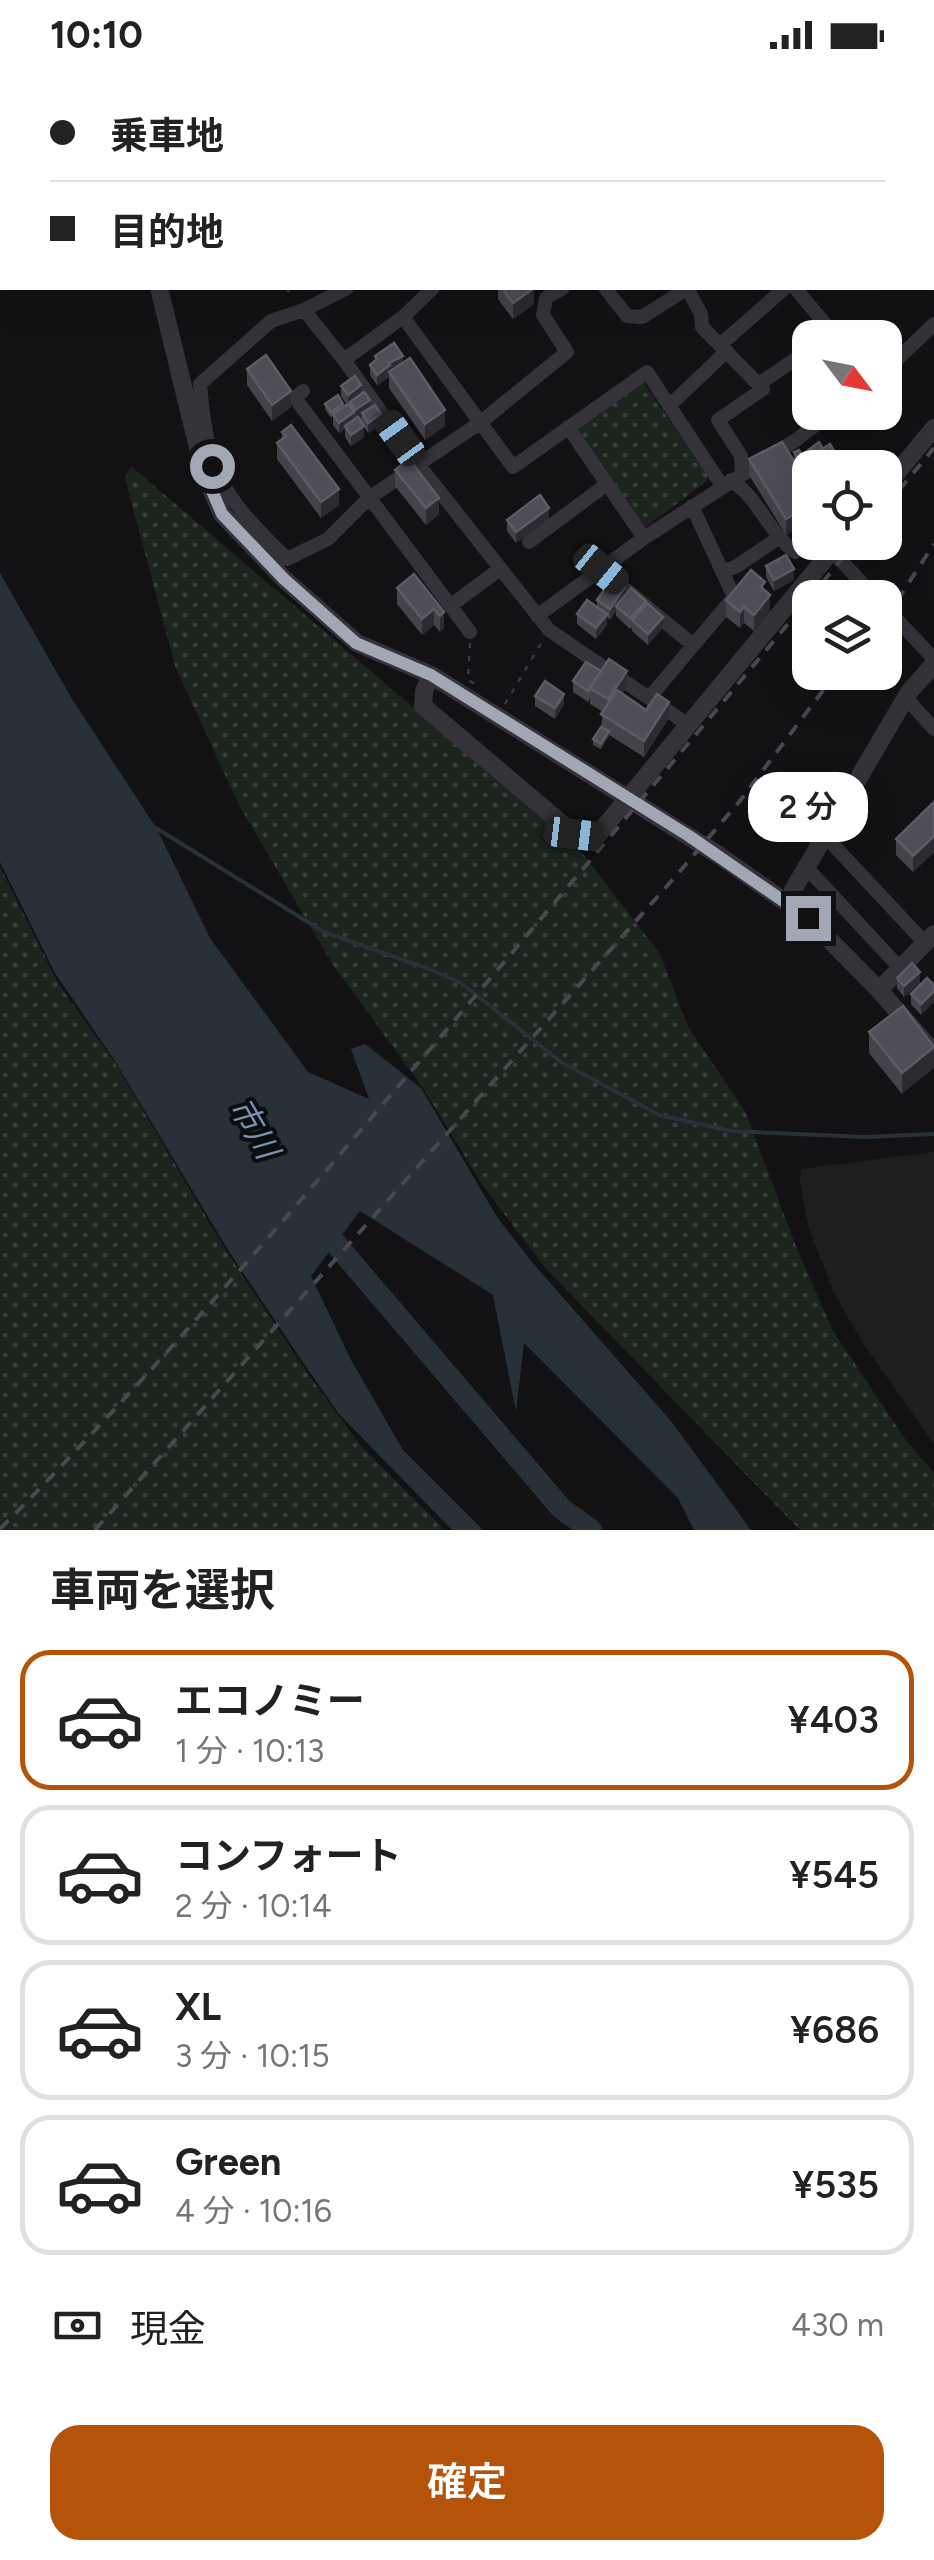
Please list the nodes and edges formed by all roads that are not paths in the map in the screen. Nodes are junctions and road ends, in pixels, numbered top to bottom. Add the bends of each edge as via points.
1 (160, 290) edge
2 (344, 290) edge
3 (432, 290) edge
4 (560, 290) edge
5 (607, 290) edge
6 (685, 290) edge
7 (688, 290) edge
8 (783, 290) edge
9 (796, 290) edge
10 (304, 310) junction
11 (402, 317) junction
12 (819, 320) edge
13 (934, 324) edge
14 (723, 348) junction
15 (902, 354) edge
16 (344, 360) junction
17 (792, 361) edge
18 (759, 384) junction
19 (303, 392) dead end
20 (669, 406) junction
21 (481, 422) junction
22 (568, 427) junction
23 (934, 428) edge
24 (809, 430) edge
25 (418, 464) junction
26 (902, 467) edge
27 (208, 469) junction
28 (732, 480) junction
29 (607, 484) junction
30 (369, 498) junction
31 (692, 506) junction
32 (780, 537) junction
33 (644, 538) junction
34 (529, 542) dead end
35 (792, 549) edge
36 (825, 560) edge
37 (846, 560) edge
38 (500, 568) junction
39 (601, 569) junction
40 (722, 572) junction
41 (862, 580) edge
42 (450, 606) junction
43 (537, 616) junction
44 (902, 626) edge
45 (470, 632) dead end
46 (693, 645) junction
47 (934, 661) edge
48 (431, 675) junction
49 (649, 698) junction
50 (906, 698) junction
51 (687, 724) junction
52 (934, 728) edge
53 (628, 798) junction
54 (824, 836) junction
55 (806, 866) junction
56 (793, 890) dead end
57 (930, 938) edge
58 (900, 968) junction
59 (879, 990) junction
60 (934, 1053) edge

1 - 27 street
2 - 10 street
3 - 11 street
4 - 21 street via 546,298 543,315 567,352
5 - 6 street via 627,316 642,317
7 - 14 street via 702,326
8 - 14 street
9 - 12 street
10 - 16 street
10 - 27 street via 271,321 200,384
11 - 16 street
11 - 21 street
13 - 15 street
14 - 18 street
14 - 20 street
16 - 25 street
17 - 18 street
18 - 28 street via 763,389 718,420 741,456
19 - 30 street via 295,398
20 - 22 street via 647,372
20 - 28 street
21 - 22 street via 514,467
21 - 25 street
22 - 29 street
23 - 26 street
24 - 28 street
25 - 30 street
25 - 38 street
27 - 30 street via 287,559 328,539
27 - 48 street via 222,514 284,579 356,643
28 - 31 street
28 - 32 street via 750,493
29 - 33 street
29 - 34 street
30 - 42 street
31 - 33 street
31 - 40 street
32 - 35 street
32 - 40 street
33 - 39 street
36 - 51 street
37 - 41 street
38 - 42 street
38 - 43 street
39 - 43 street
39 - 46 street
40 - 46 street via 734,597
42 - 45 street
43 - 49 street
44 - 47 street
46 - 49 street
47 - 50 street
48 - 53 street
48 - 53 street via 423,706 574,834 596,837
49 - 51 street
50 - 52 street
50 - 54 street
51 - 53 street
53 - 59 street via 808,918
54 - 55 street
54 - 57 street
55 - 56 street
55 - 58 street
57 - 58 street
58 - 59 street
59 - 60 street

